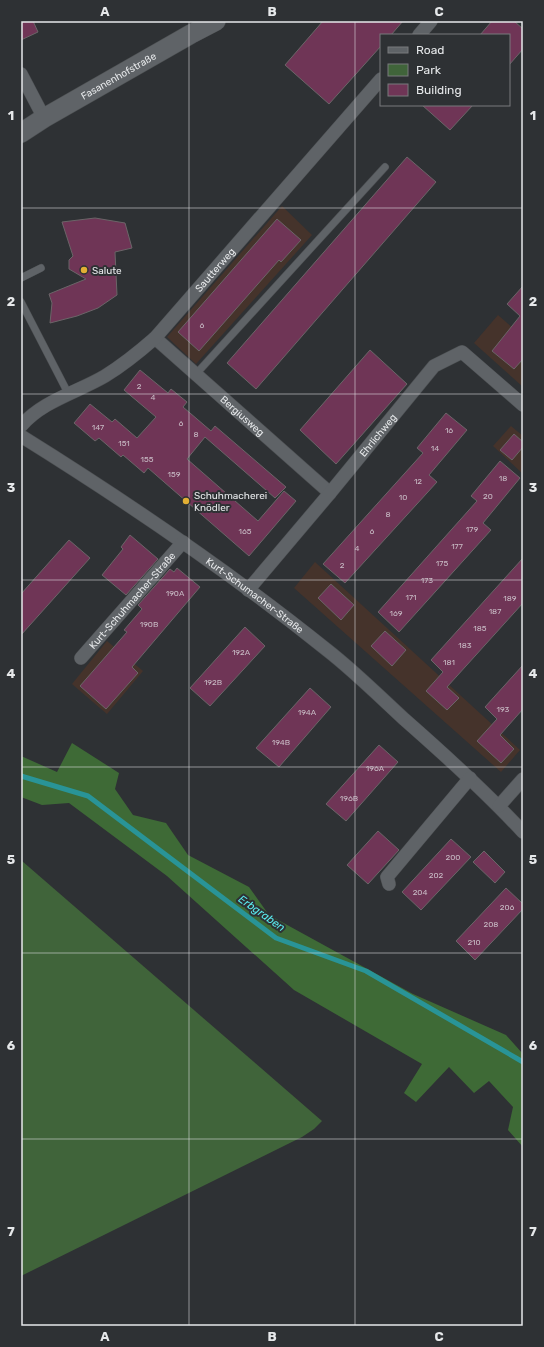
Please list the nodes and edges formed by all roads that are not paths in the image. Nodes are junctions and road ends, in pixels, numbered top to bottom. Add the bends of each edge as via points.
1 (432, 21) edge
2 (210, 22) edge
3 (420, 34) edge
4 (21, 74) edge
5 (380, 80) edge
6 (44, 118) junction
7 (21, 133) edge
8 (385, 167) dead end
9 (41, 268) dead end
10 (21, 278) edge
11 (21, 302) edge
12 (155, 338) junction
13 (196, 374) junction
14 (69, 395) junction
15 (523, 405) edge
16 (21, 426) edge
17 (21, 436) edge
18 (330, 493) junction
19 (183, 542) junction
20 (248, 590) junction
21 (81, 658) dead end
22 (470, 778) junction
23 (523, 779) edge
24 (499, 806) junction
25 (523, 832) edge
26 (389, 884) dead end

1 - 3 street
2 - 6 street, Fasanenhofstraße
4 - 6 street
5 - 12 street, Sautterweg
6 - 7 street, Fasanenhofstraße
8 - 13 lane
9 - 10 lane
11 - 14 lane
12 - 13 street, Bergiusweg
12 - 14 street, Sautterweg via 106,376
13 - 18 street, Bergiusweg
14 - 16 street, Sautterweg via 44,407
15 - 18 street, Ehrlichweg via 462,352 434,366
17 - 19 street, Kurt-Schumacher-Straße
18 - 20 street, Ehrlichweg
19 - 20 street, Kurt-Schumacher-Straße
19 - 21 street, Kurt-Schuhmacher-Straße
20 - 22 street, Kurt-Schumacher-Straße via 329,651
22 - 24 street, Kurt-Schumacher-Straße
22 - 26 street via 387,877
23 - 24 street
24 - 25 street, Kurt-Schumacher-Straße

